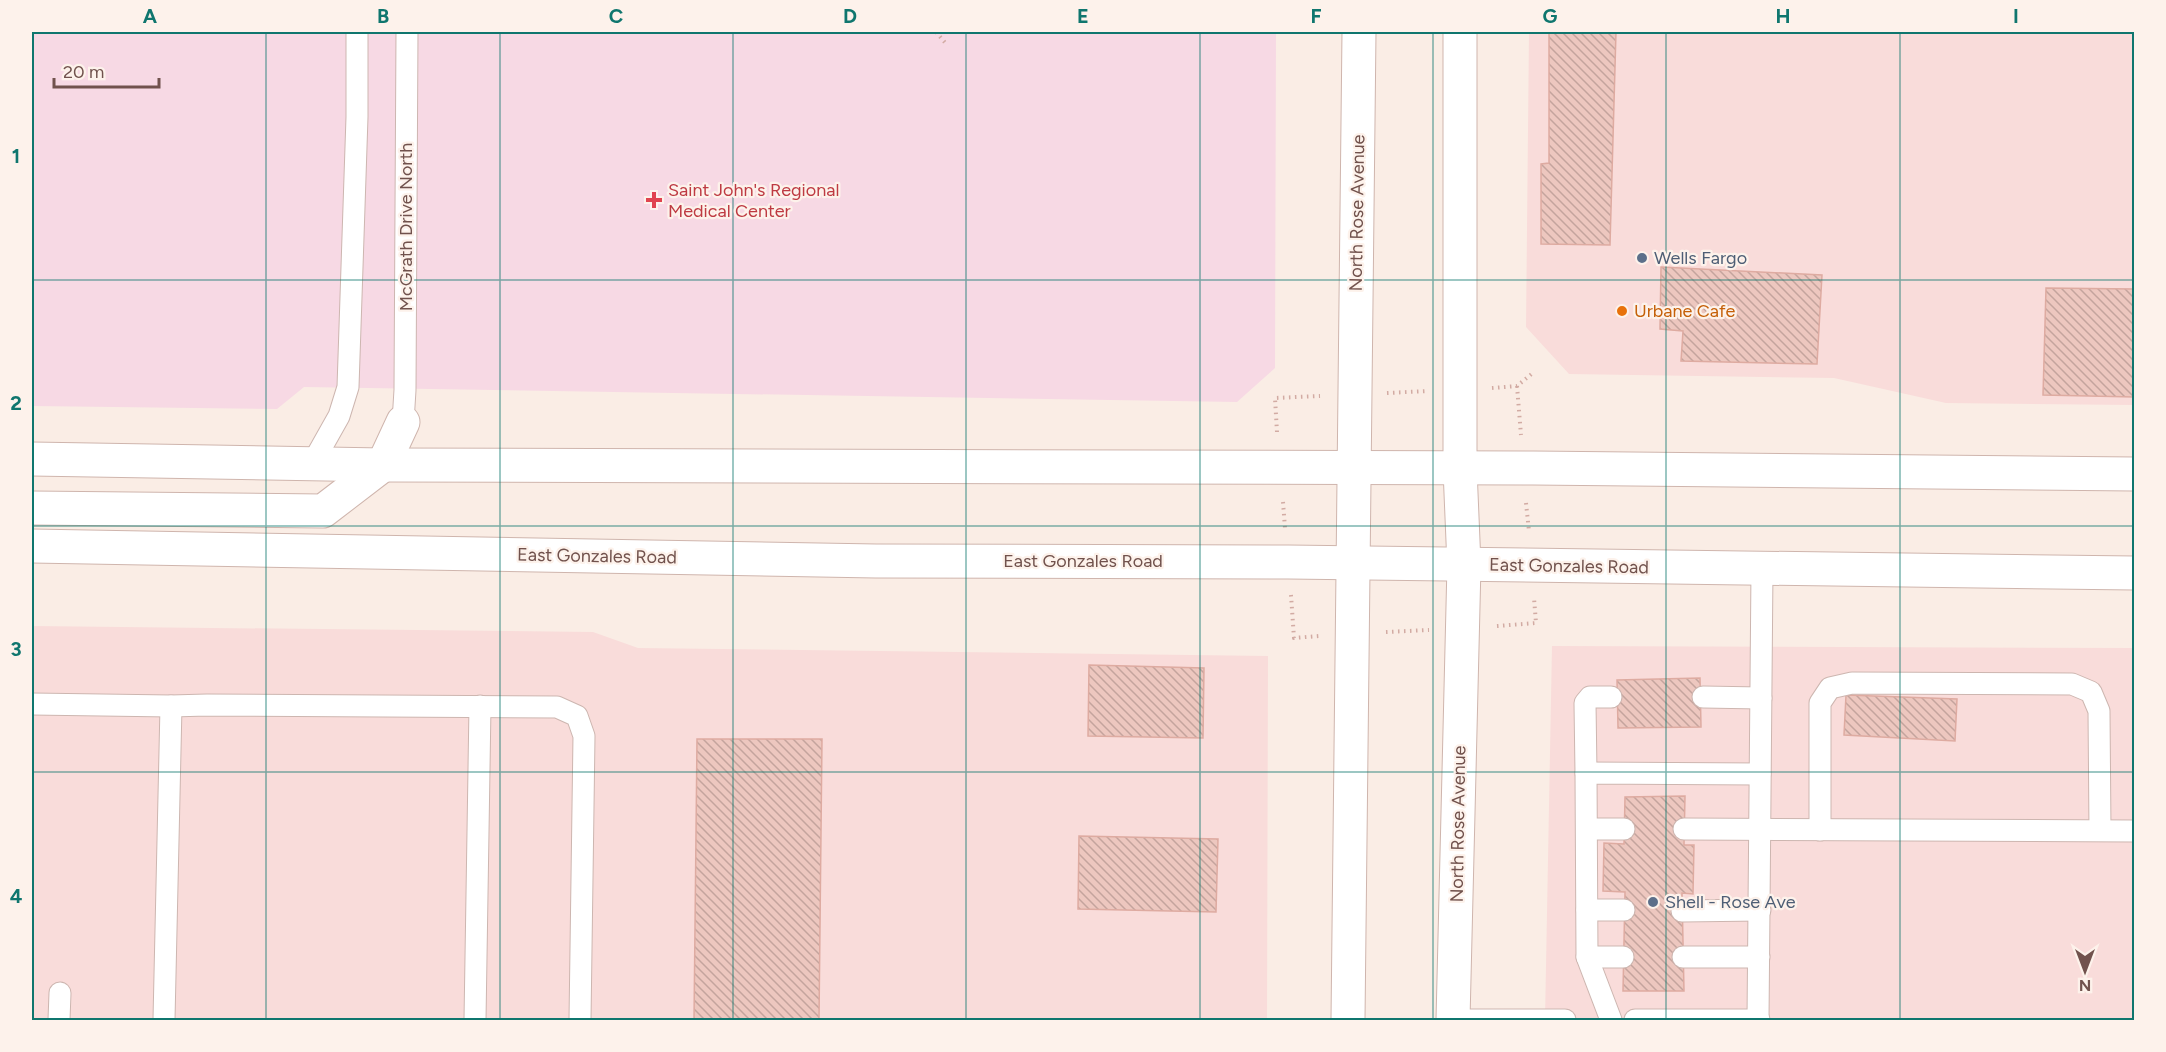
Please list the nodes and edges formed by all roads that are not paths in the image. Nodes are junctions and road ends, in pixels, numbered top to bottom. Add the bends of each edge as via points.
1 (357, 32) edge
2 (407, 32) edge
3 (1359, 32) edge
4 (1460, 32) edge
5 (403, 422) joint
6 (32, 459) edge
7 (312, 464) junction
8 (383, 465) junction
9 (1354, 468) junction
10 (1460, 469) junction
11 (2134, 474) edge
12 (32, 508) edge
13 (32, 546) edge
14 (1353, 563) junction
15 (1464, 565) junction
16 (1762, 570) junction
17 (2134, 573) edge
18 (1611, 696) dead end
19 (1703, 697) dead end
20 (1761, 698) junction
21 (32, 704) edge
22 (171, 706) junction
23 (480, 706) junction
24 (1586, 773) junction
25 (1761, 774) junction
26 (1587, 829) junction
27 (1624, 829) dead end
28 (1684, 829) dead end
29 (1760, 830) junction
30 (1820, 830) junction
31 (2100, 830) junction
32 (2134, 831) edge
33 (1587, 910) junction
34 (1624, 910) dead end
35 (1760, 910) junction
36 (1682, 911) dead end
37 (1587, 957) junction
38 (1623, 957) dead end
39 (1683, 957) dead end
40 (1759, 957) junction
41 (60, 993) dead end
42 (59, 1020) edge
43 (164, 1020) edge
44 (475, 1020) edge
45 (580, 1020) edge
46 (1348, 1020) edge
47 (1453, 1020) edge
48 (1565, 1020) edge
49 (1611, 1020) edge
50 (1635, 1020) edge
51 (1759, 1020) edge

1 - 7 lane via 348,387 339,416
2 - 5 lane, McGrath Drive North
3 - 9 main road, North Rose Avenue
4 - 10 main road, North Rose Avenue
5 - 8 main road
6 - 7 main road
7 - 8 main road
8 - 9 main road
8 - 12 main road via 323,511
9 - 10 main road
9 - 14 main road, North Rose Avenue
10 - 11 main road
10 - 15 main road, North Rose Avenue
13 - 14 main road, East Gonzales Road via 876,561
14 - 15 main road, East Gonzales Road
14 - 46 main road, North Rose Avenue
15 - 16 main road, East Gonzales Road
15 - 47 main road, North Rose Avenue
16 - 17 main road, East Gonzales Road
16 - 20 lane
18 - 24 lane via 1590,696 1585,704
19 - 20 lane
20 - 25 lane
21 - 22 lane
22 - 23 lane
22 - 43 lane
23 - 44 lane
23 - 45 lane via 557,707 577,716 584,736
24 - 25 lane
24 - 26 lane
25 - 29 lane
26 - 27 lane
26 - 33 lane
28 - 29 lane
29 - 30 lane
29 - 35 lane
30 - 31 lane
30 - 31 lane via 1820,704 1830,688 1875,683 2072,684 2091,692 2099,711
31 - 32 lane
33 - 34 lane
33 - 37 lane
35 - 36 lane
35 - 40 lane
37 - 38 lane
37 - 49 lane
39 - 40 lane
40 - 51 lane
41 - 42 lane
47 - 48 lane
50 - 51 lane

